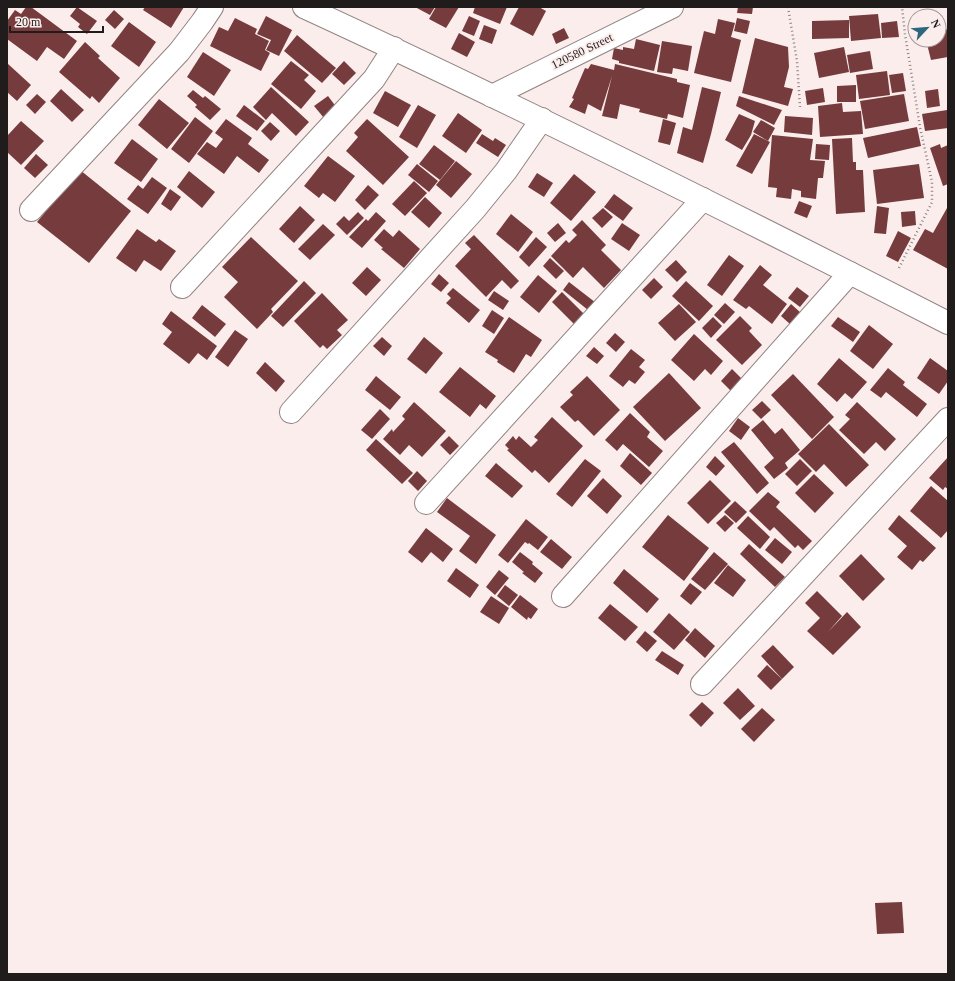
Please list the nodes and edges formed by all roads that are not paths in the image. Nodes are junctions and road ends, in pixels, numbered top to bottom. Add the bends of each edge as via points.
1 (212, 7) edge
2 (304, 7) edge
3 (672, 7) edge
4 (394, 48) junction
5 (492, 96) junction
6 (542, 119) junction
7 (703, 200) junction
8 (31, 210) dead end
9 (850, 273) junction
10 (182, 287) dead end
11 (948, 323) edge
12 (291, 412) dead end
13 (948, 419) edge
14 (426, 504) dead end
15 (563, 596) dead end
16 (702, 684) dead end

1 - 8 street via 179,52
2 - 4 street
3 - 5 street, 120580 Street
4 - 5 street
4 - 10 street via 374,79
5 - 6 street
6 - 7 street
6 - 12 street via 506,171 475,209
7 - 9 street
7 - 14 street
9 - 11 street
9 - 15 street
13 - 16 street

